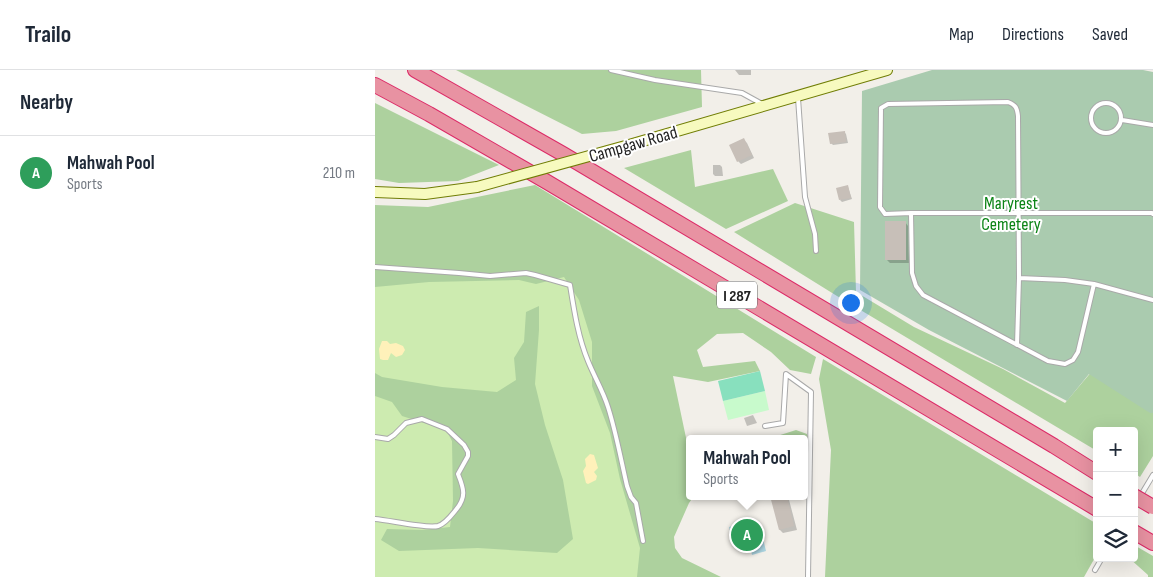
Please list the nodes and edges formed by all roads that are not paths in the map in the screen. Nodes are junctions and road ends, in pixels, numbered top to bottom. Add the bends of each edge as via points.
1 (415, 70) edge
2 (611, 70) edge
3 (887, 70) edge
4 (375, 86) edge
5 (797, 96) junction
6 (766, 106) junction
7 (1122, 120) junction
8 (1153, 125) edge
9 (375, 192) edge
10 (1018, 212) junction
11 (911, 213) junction
12 (1153, 214) edge
13 (816, 251) dead end
14 (375, 267) edge
15 (1019, 278) junction
16 (1095, 284) junction
17 (1153, 300) edge
18 (1017, 344) junction
19 (765, 426) dead end
20 (375, 437) edge
21 (1095, 472) edge
22 (1153, 475) edge
23 (1138, 498) edge
24 (1138, 499) edge
25 (1093, 507) edge
26 (1153, 507) edge
27 (375, 519) edge
28 (1138, 534) edge
29 (643, 541) dead end
30 (1153, 543) edge
31 (1100, 562) edge
32 (1095, 570) dead end
33 (808, 577) edge

1 - 21 highway, I 287 via 563,154
2 - 6 lane via 742,93
3 - 5 main road, Campgaw Road
4 - 25 highway, I 287 via 531,172
5 - 6 main road, Campgaw Road
5 - 13 lane via 805,197
6 - 9 main road, Campgaw Road, bridge via 477,187 425,194
7 - 7 lane via 1119,109 1109,103 1099,104 1091,116 1093,126 1103,133 1113,132
7 - 8 lane
10 - 11 lane
10 - 11 lane via 1018,116 1014,104 888,104 881,108 880,207 885,214
10 - 12 lane
10 - 15 lane
11 - 18 lane via 911,273 923,295
14 - 29 lane via 489,276 526,274 570,285 573,310 588,360 609,408 627,486 636,503
15 - 16 lane
15 - 18 lane
16 - 17 lane
16 - 18 lane via 1078,352 1073,360 1065,364 1048,361
19 - 33 lane via 783,423 786,374 811,392
20 - 27 lane via 387,439 406,423 422,419 450,431 467,448 468,456 459,474 464,490 461,503 439,525
22 - 24 lane
23 - 26 highway, bridge
28 - 30 highway
31 - 32 lane

